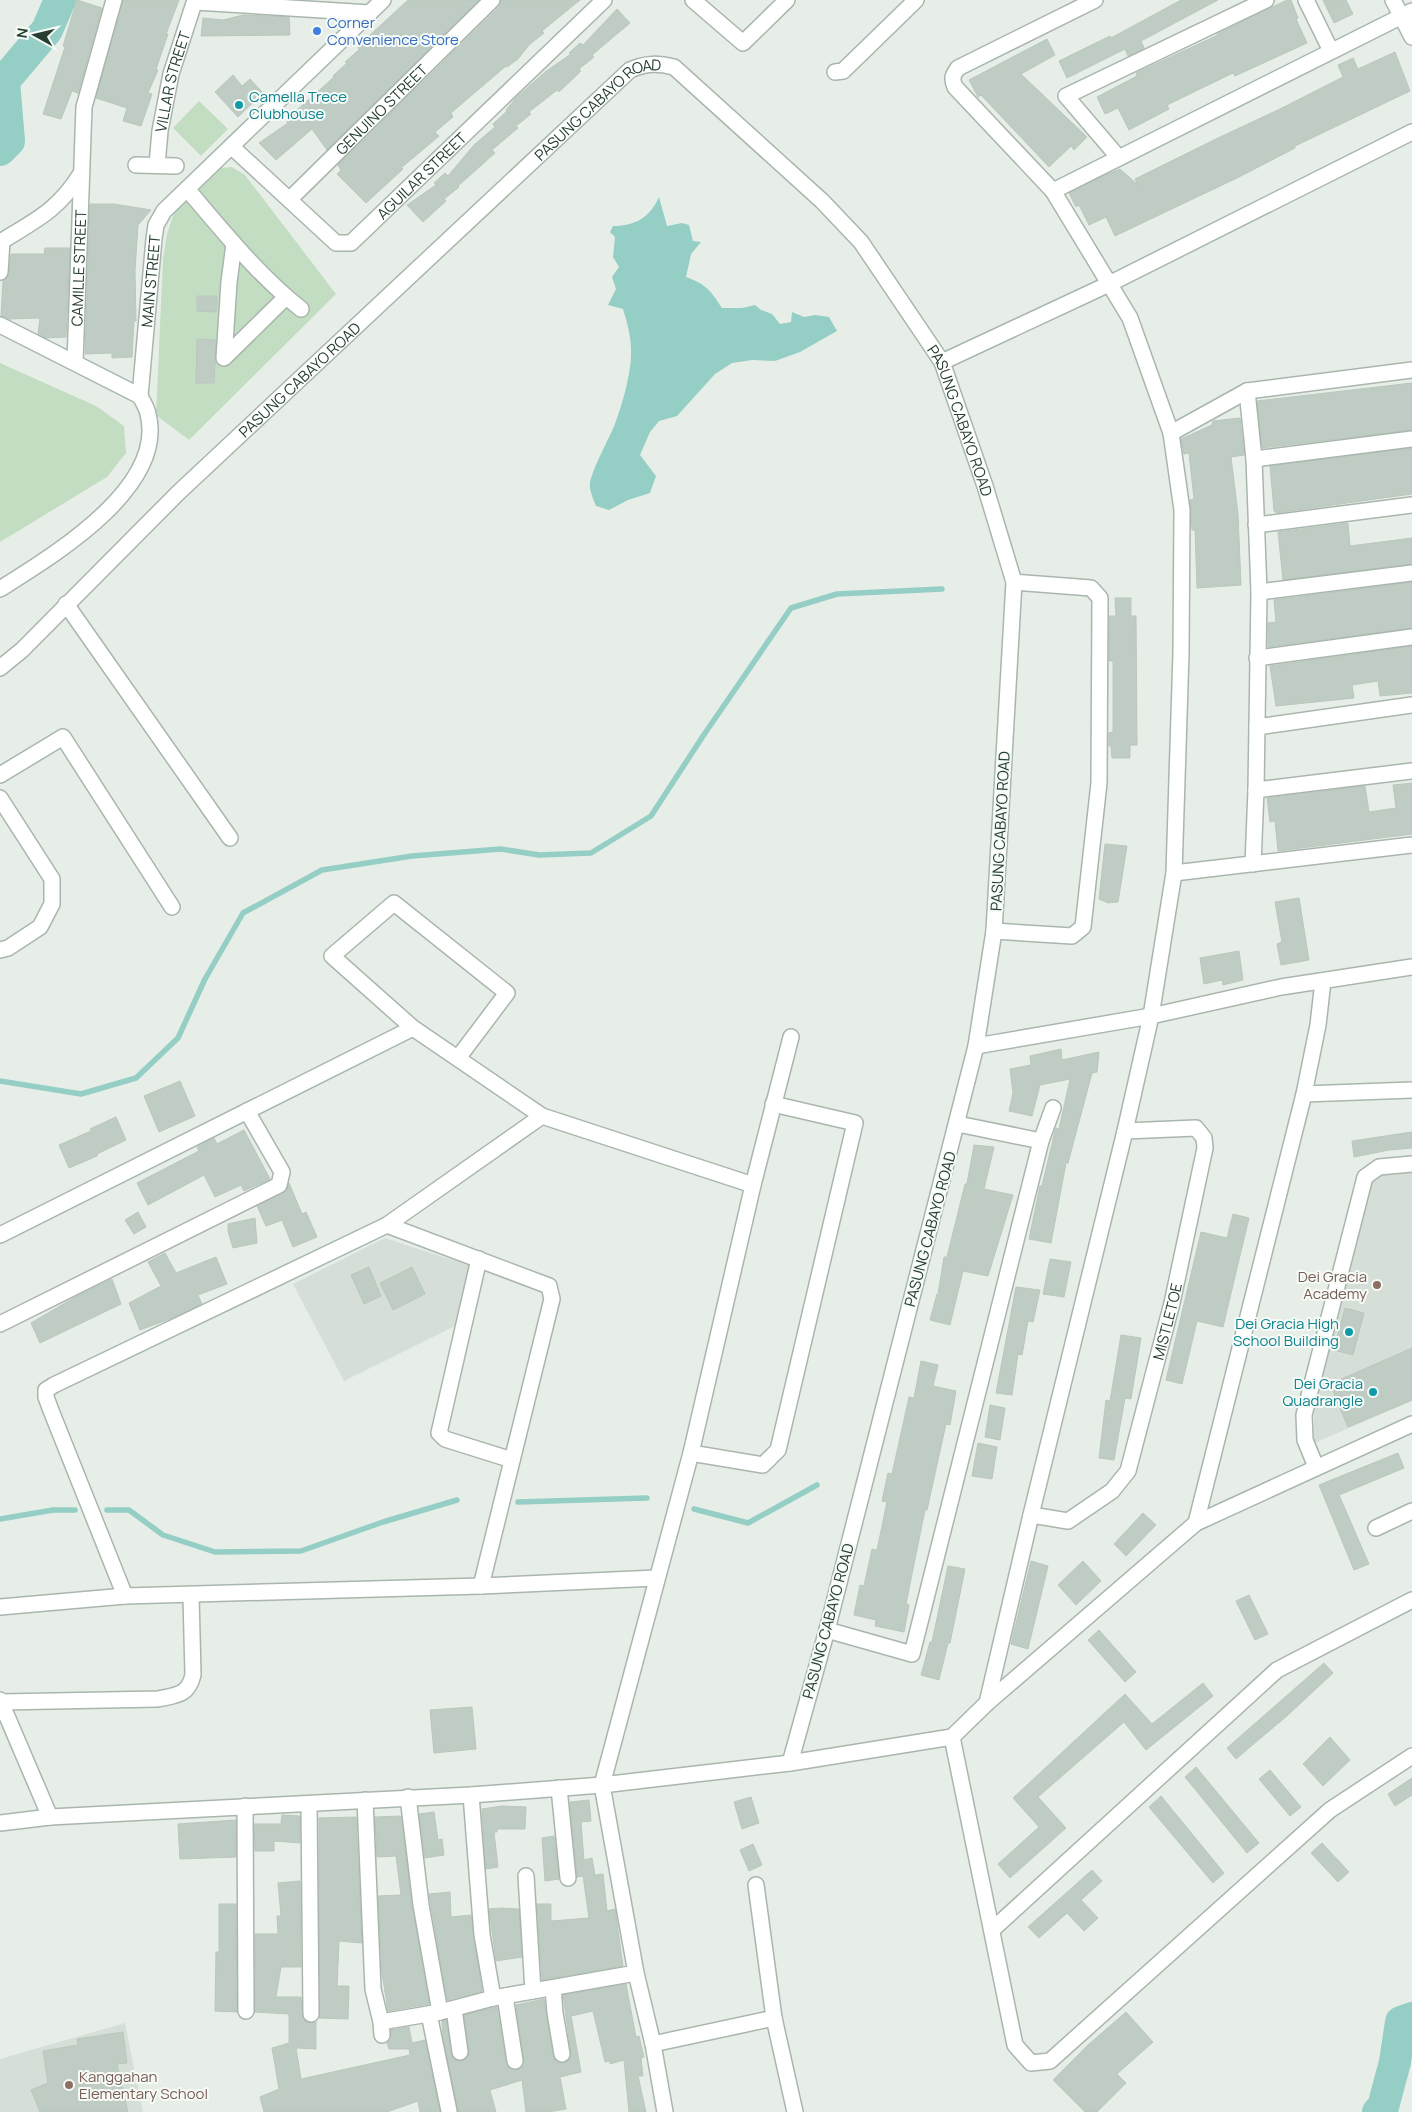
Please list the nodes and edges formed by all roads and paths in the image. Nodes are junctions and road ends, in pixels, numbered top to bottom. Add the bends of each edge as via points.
1 (114, 0) edge
2 (383, 0) edge
3 (492, 0) edge
4 (604, 0) edge
5 (693, 0) edge
6 (788, 0) edge
7 (916, 0) edge
8 (1095, 0) edge
9 (1266, 0) edge
10 (1306, 0) edge
11 (1393, 0) edge
12 (195, 1) edge
13 (370, 13) junction
14 (1407, 13) edge
15 (1412, 37) edge
16 (1331, 50) junction
17 (835, 72) dead end
18 (1412, 132) edge
19 (232, 147) junction
20 (1119, 158) junction
21 (136, 165) dead end
22 (157, 165) junction
23 (176, 166) dead end
24 (81, 174) junction
25 (187, 189) junction
26 (1053, 191) junction
27 (290, 199) junction
28 (234, 244) junction
29 (0, 272) edge
30 (1109, 284) junction
31 (286, 297) junction
32 (301, 309) dead end
33 (0, 325) edge
34 (75, 362) junction
35 (942, 362) junction
36 (1412, 370) edge
37 (1247, 391) junction
38 (140, 396) junction
39 (1171, 433) junction
40 (1412, 439) edge
41 (1254, 459) junction
42 (1412, 504) edge
43 (1256, 525) junction
44 (1412, 572) edge
45 (1014, 582) junction
46 (0, 589) edge
47 (1259, 592) junction
48 (66, 604) junction
49 (1412, 637) edge
50 (1257, 658) junction
51 (0, 668) edge
52 (1412, 705) edge
53 (1257, 727) junction
54 (1412, 771) edge
55 (0, 775) edge
56 (1256, 790) junction
57 (0, 798) edge
58 (230, 838) dead end
59 (1412, 845) edge
60 (1253, 864) junction
61 (1174, 873) junction
62 (172, 906) dead end
63 (994, 931) junction
64 (0, 950) edge
65 (1412, 967) edge
66 (1324, 981) junction
67 (1151, 1016) junction
68 (413, 1028) junction
69 (792, 1037) dead end
70 (976, 1046) junction
71 (458, 1058) junction
72 (1412, 1090) edge
73 (1304, 1094) junction
74 (773, 1104) junction
75 (1053, 1108) dead end
76 (247, 1110) junction
77 (542, 1116) junction
78 (958, 1124) junction
79 (1125, 1131) junction
80 (1041, 1141) junction
81 (1412, 1164) edge
82 (753, 1185) junction
83 (387, 1225) junction
84 (0, 1234) edge
85 (479, 1260) junction
86 (0, 1324) edge
87 (1412, 1424) edge
88 (691, 1453) junction
89 (512, 1460) junction
90 (1316, 1467) junction
91 (1412, 1511) edge
92 (1031, 1515) junction
93 (1196, 1523) junction
94 (1376, 1528) dead end
95 (656, 1578) junction
96 (481, 1586) junction
97 (125, 1596) junction
98 (191, 1596) junction
99 (1412, 1600) edge
100 (0, 1607) edge
101 (826, 1630) junction
102 (0, 1701) edge
103 (987, 1703) junction
104 (952, 1737) junction
105 (1412, 1756) edge
106 (790, 1763) junction
107 (602, 1785) junction
108 (559, 1788) junction
109 (471, 1795) junction
110 (408, 1797) junction
111 (364, 1800) junction
112 (309, 1804) junction
113 (245, 1806) junction
114 (50, 1817) junction
115 (0, 1823) edge
116 (526, 1876) dead end
117 (568, 1878) dead end
118 (756, 1886) dead end
119 (992, 1930) junction
120 (636, 1973) junction
121 (553, 1988) junction
122 (533, 1991) junction
123 (499, 1997) junction
124 (246, 2011) dead end
125 (441, 2012) junction
126 (311, 2014) dead end
127 (774, 2018) junction
128 (653, 2044) junction
129 (460, 2052) dead end
130 (562, 2054) dead end
131 (515, 2062) dead end
132 (449, 2111) dead end
133 (665, 2112) edge
134 (795, 2112) edge

1 - 24 street, CAMILLE STREET via 84,107
2 - 13 street, MAIN STREET
3 - 27 street, GENUINO STREET
4 - 27 street, AGUILAR STREET via 351,243 336,243
5 - 6 street via 743,43
7 - 17 street via 843,71
8 - 26 street via 958,68 953,76 954,87
9 - 20 street via 1066,96
10 - 16 street
11 - 14 street
12 - 13 street
12 - 22 street, VILLAR STREET via 171,74
13 - 19 street, MAIN STREET
14 - 15 street
14 - 16 street
16 - 20 street
18 - 30 street
19 - 25 street, MAIN STREET
19 - 27 street, AGUILAR STREET
20 - 26 street
21 - 22 street
22 - 23 street
24 - 29 street, CAMILLE STREET via 54,208 2,241
24 - 34 street, CAMILLE STREET
25 - 28 street
25 - 38 street, MAIN STREET via 164,211 156,225
26 - 30 street
28 - 31 street
28 - 31 street via 224,358
30 - 35 street
30 - 39 street via 1130,318
31 - 32 street
33 - 34 street
34 - 38 street
35 - 45 street, PASUNG CABAYO ROAD
35 - 48 street, PASUNG CABAYO ROAD via 860,242 822,201 674,67 660,63 644,64 630,70 178,493
36 - 37 street
37 - 39 street
37 - 41 street
38 - 46 street, MAIN STREET via 148,413 150,431 142,467 108,511 57,553
39 - 61 street via 1182,510
40 - 41 street
41 - 43 street
42 - 43 street
43 - 47 street
44 - 47 street
45 - 63 street, PASUNG CABAYO ROAD
45 - 63 street via 1091,588 1100,598 1098,783 1083,928 1072,936
47 - 50 street
48 - 51 street, PASUNG CABAYO ROAD
48 - 58 street
49 - 50 street
50 - 53 street
52 - 53 street
53 - 56 street
54 - 56 street
55 - 62 street via 63,737
56 - 60 street
57 - 64 street via 52,879 52,904 40,927
59 - 60 street
60 - 61 street
61 - 67 street
63 - 70 street, PASUNG CABAYO ROAD
65 - 66 street
66 - 67 street via 1281,987
66 - 73 street
67 - 70 street
67 - 79 street
68 - 71 street
68 - 71 street via 332,956 394,903 507,993
68 - 76 street
69 - 74 street
70 - 78 street, PASUNG CABAYO ROAD
71 - 77 street
72 - 73 street
73 - 93 street
74 - 82 street
74 - 88 street via 855,1123 853,1133 778,1450 763,1465
75 - 80 street
76 - 84 street
76 - 86 street via 282,1172 278,1185
77 - 82 street
77 - 83 street
78 - 80 street
78 - 101 street, PASUNG CABAYO ROAD
79 - 92 street
79 - 92 street, MISTLETOE via 1196,1128 1204,1138 1206,1148 1172,1303 1128,1471 1112,1491 1068,1522
80 - 101 street via 912,1654
81 - 90 street via 1379,1167 1365,1177 1304,1415 1305,1440
82 - 88 street
83 - 85 street
83 - 97 street via 46,1390 50,1408
85 - 89 street via 549,1286 552,1299
85 - 89 street via 439,1433 445,1439
87 - 90 street
88 - 95 street
89 - 96 street
90 - 93 street
91 - 94 street
92 - 103 street
93 - 103 street
95 - 96 street
95 - 107 street
96 - 98 street
97 - 98 street
97 - 100 street
98 - 102 street via 192,1675 190,1686 182,1693 158,1699
99 - 119 street via 1277,1670
101 - 106 street, PASUNG CABAYO ROAD
102 - 114 street
103 - 104 street
104 - 106 street
104 - 119 street
105 - 119 street via 1330,1810 1050,2061 1031,2063 1015,2045
106 - 107 street
107 - 108 street
107 - 120 street
108 - 109 street
108 - 117 street
109 - 110 street
109 - 123 street via 482,1935
110 - 111 street
110 - 125 street via 421,1905
111 - 112 street
111 - 125 street via 373,1989 381,2029
112 - 113 street
112 - 126 street
113 - 114 street
113 - 124 street
114 - 115 street
116 - 122 street
118 - 127 street
120 - 121 street
120 - 128 street
121 - 122 street
121 - 130 street
122 - 123 street
123 - 125 street
123 - 131 street
125 - 129 street
125 - 132 street
127 - 128 street
127 - 134 street
128 - 133 street

